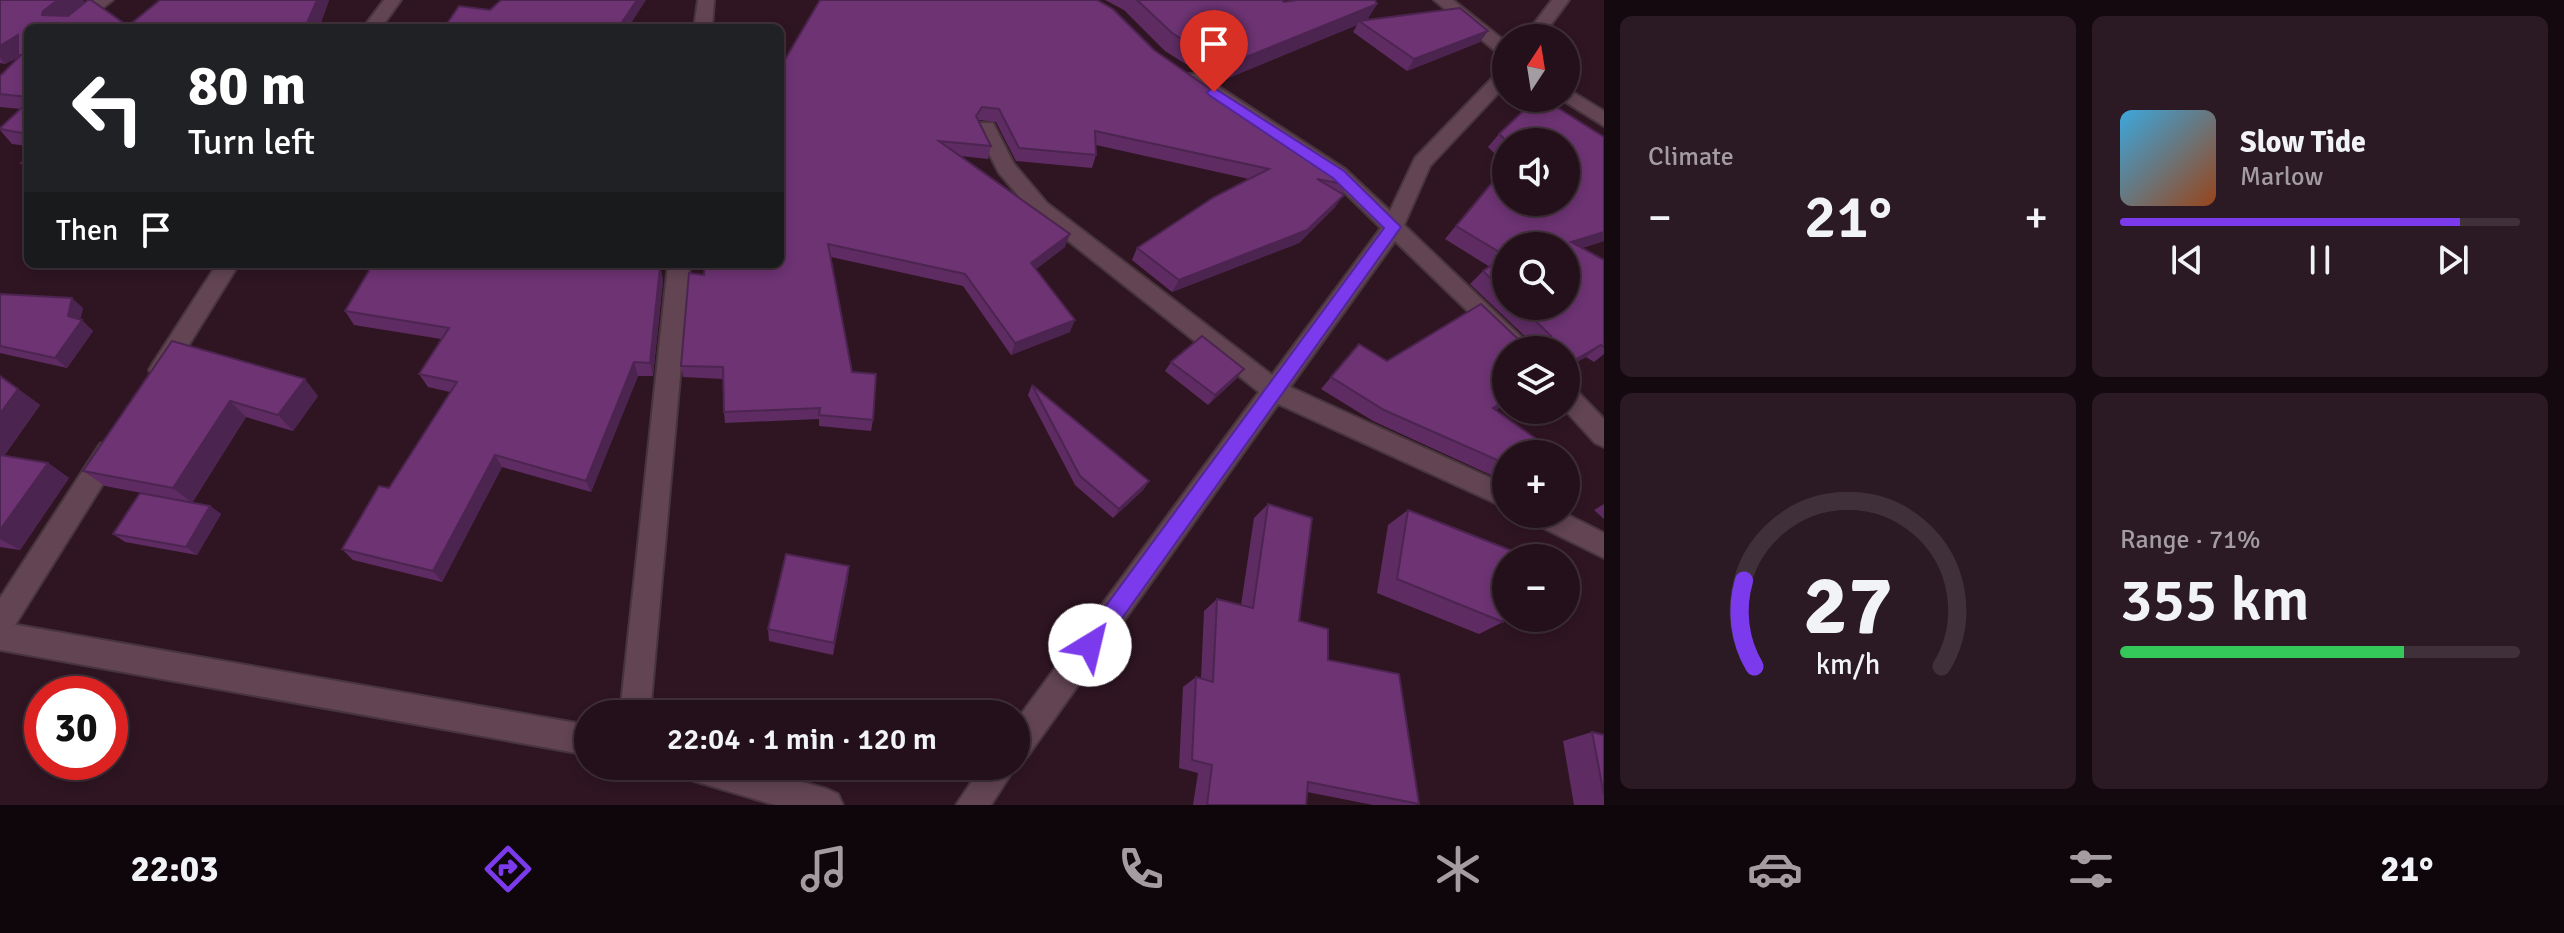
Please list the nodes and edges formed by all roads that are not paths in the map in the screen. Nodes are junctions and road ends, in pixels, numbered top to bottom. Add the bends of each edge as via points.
1 (105, 0) edge
2 (393, 0) edge
3 (706, 0) edge
4 (1442, 0) edge
5 (1561, 0) edge
6 (71, 24) edge
7 (375, 24) edge
8 (703, 24) edge
9 (1543, 24) edge
10 (1492, 40) edge
11 (1173, 65) edge
12 (1492, 89) edge
13 (1580, 104) edge
14 (1604, 120) edge
15 (986, 128) edge
16 (1393, 227) junction
17 (225, 268) edge
18 (679, 268) edge
19 (1508, 336) edge
20 (152, 384) edge
21 (1276, 392) junction
22 (1580, 410) edge
23 (1604, 436) edge
24 (118, 437) edge
25 (1492, 491) edge
26 (1568, 528) edge
27 (1604, 546) edge
28 (0, 623) edge
29 (0, 636) edge
30 (636, 700) edge
31 (1030, 727) edge
32 (574, 738) edge
33 (742, 780) edge
34 (991, 780) edge
35 (827, 805) edge
36 (972, 805) edge

1 - 6 street
2 - 7 street
3 - 8 street
4 - 10 street
5 - 9 street
11 - 16 street via 1338,174
12 - 16 street via 1422,163
13 - 14 street
15 - 21 street via 1006,168 1040,208
16 - 19 street
16 - 21 street
17 - 20 street
18 - 30 street
21 - 25 street
21 - 31 street
22 - 23 street
24 - 28 street
26 - 27 street
29 - 32 street
33 - 35 street
34 - 36 street

